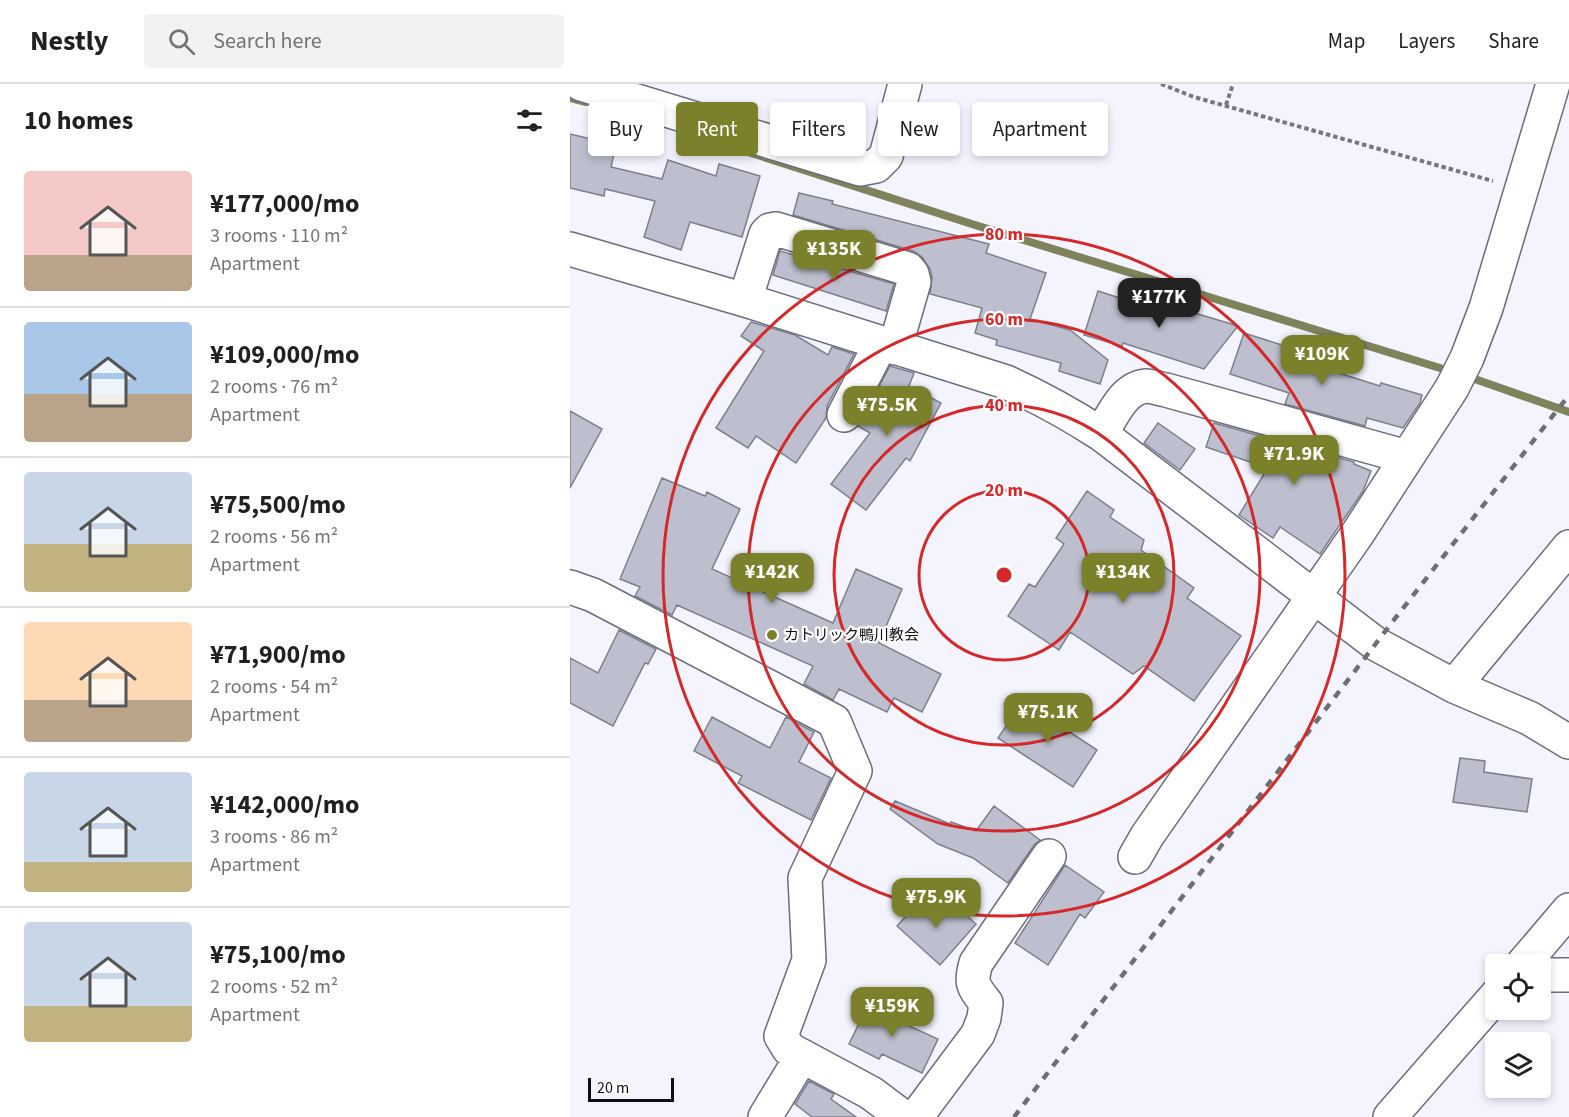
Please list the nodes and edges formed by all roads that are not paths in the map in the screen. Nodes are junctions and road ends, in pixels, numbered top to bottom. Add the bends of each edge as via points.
1 (580, 84) edge
2 (905, 84) edge
3 (1553, 84) edge
4 (570, 249) edge
5 (745, 300) junction
6 (888, 346) junction
7 (844, 415) dead end
8 (1101, 434) junction
9 (1407, 457) junction
10 (1569, 547) edge
11 (570, 587) edge
12 (1313, 597) junction
13 (1454, 686) junction
14 (1569, 742) edge
15 (1049, 856) dead end
16 (1135, 857) dead end
17 (1569, 910) edge
18 (1532, 954) edge
19 (1551, 975) edge
20 (1569, 975) edge
21 (1485, 1009) edge
22 (802, 1056) junction
23 (765, 1117) edge
24 (903, 1117) edge
25 (916, 1117) edge
26 (1390, 1117) edge

1 - 2 street via 860,169 876,166 886,156
3 - 9 street via 1486,308 1467,358
4 - 5 street
5 - 6 street
5 - 6 street via 770,230 908,269 914,282
6 - 7 street
6 - 8 street via 1006,382 1059,407
8 - 9 street via 1124,398 1147,386
8 - 12 street
9 - 12 street
10 - 13 street
11 - 22 street via 834,721 855,771 805,878 809,960 781,1036 789,1049
12 - 13 street via 1376,644
12 - 16 street
13 - 14 street via 1529,718
15 - 25 street via 976,963 972,979 986,1003 978,1034
17 - 18 street
19 - 20 street
21 - 26 street
22 - 23 street
22 - 24 street via 871,1093

